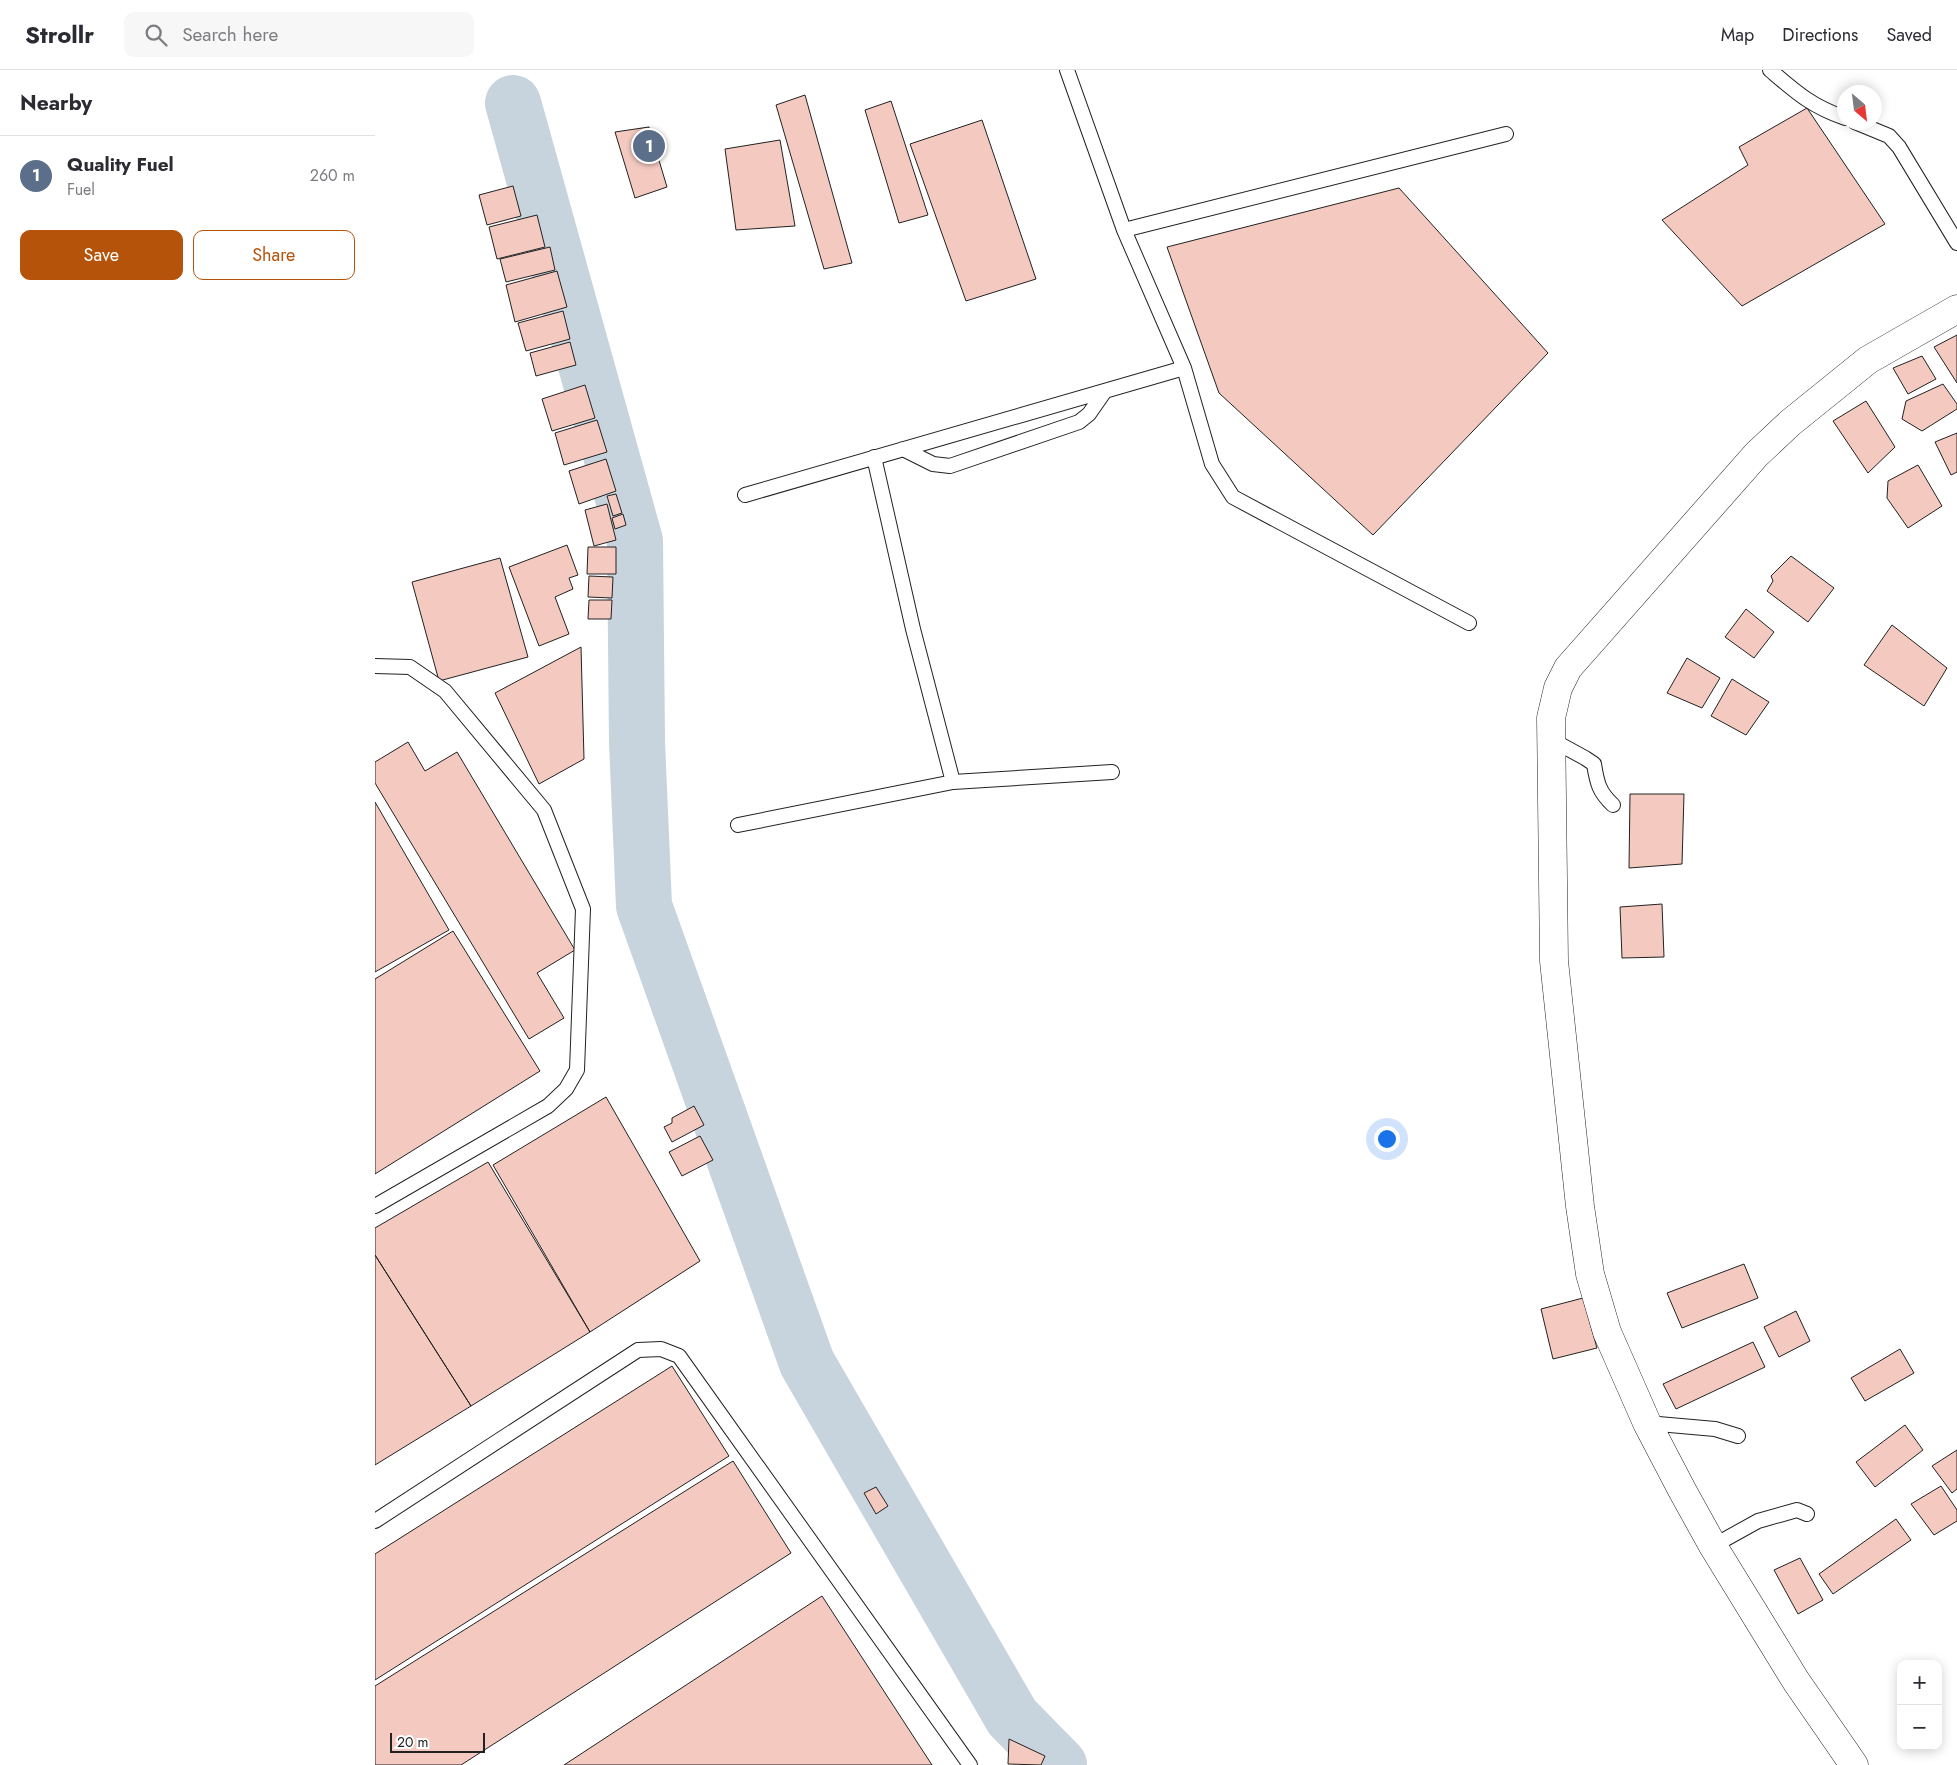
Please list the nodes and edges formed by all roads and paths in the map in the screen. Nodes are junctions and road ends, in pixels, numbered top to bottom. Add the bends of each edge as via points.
1 (1067, 70) edge
2 (1770, 70) edge
3 (1837, 115) edge
4 (1874, 130) edge
5 (1506, 134) dead end
6 (1124, 230) junction
7 (1957, 243) edge
8 (1957, 309) edge
9 (1184, 368) junction
10 (1105, 391) junction
11 (903, 449) junction
12 (874, 458) junction
13 (745, 495) dead end
14 (1469, 623) dead end
15 (375, 666) edge
16 (1552, 740) junction
17 (1112, 772) dead end
18 (953, 782) junction
19 (1613, 805) dead end
20 (738, 825) dead end
21 (375, 1206) edge
22 (1647, 1423) junction
23 (1738, 1436) dead end
24 (1807, 1514) dead end
25 (375, 1521) edge
26 (1713, 1546) junction
27 (970, 1765) edge
28 (1854, 1765) edge

1 - 6 lane
2 - 3 lane via 1806,100
4 - 7 lane via 1889,136 1894,142
5 - 6 lane
6 - 9 lane
8 - 16 street via 1868,360 1756,455 1568,668 1558,688 1551,718
9 - 10 lane
9 - 14 lane via 1212,464 1233,497
10 - 11 lane
10 - 11 lane via 1089,414 1079,422 950,466 933,464
11 - 12 lane
12 - 13 lane
12 - 18 lane
15 - 21 lane via 410,667 445,691 544,810 583,908 577,1070 566,1089 548,1106
16 - 19 lane via 1594,764 1602,795
16 - 22 street via 1553,960 1580,1206 1590,1274 1607,1332
17 - 18 lane
18 - 20 lane
22 - 23 lane via 1715,1429
22 - 26 street
24 - 26 lane via 1797,1510 1758,1521
25 - 27 lane via 639,1350 661,1349 679,1356
26 - 28 street via 1796,1681

